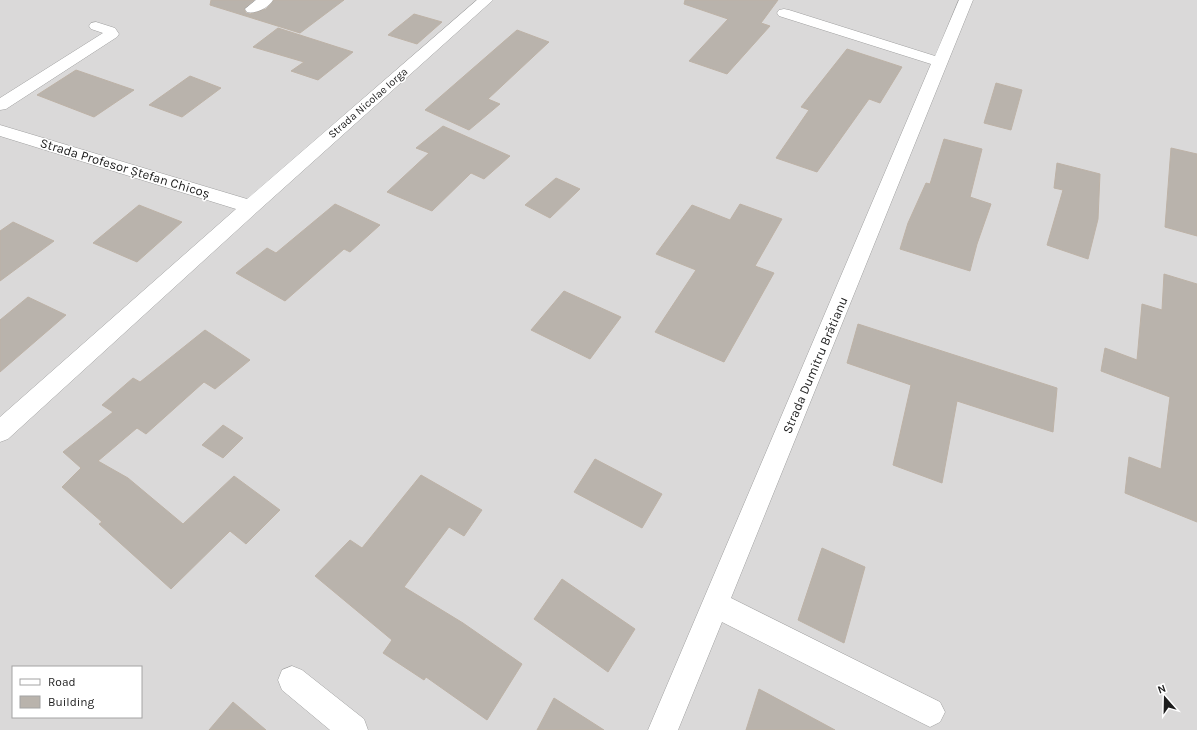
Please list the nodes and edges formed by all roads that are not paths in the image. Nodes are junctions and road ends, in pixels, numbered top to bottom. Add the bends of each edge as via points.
1 (266, 0) edge
2 (486, 0) edge
3 (966, 0) edge
4 (252, 9) dead end
5 (784, 13) dead end
6 (96, 26) dead end
7 (940, 62) junction
8 (0, 105) edge
9 (0, 130) edge
10 (250, 207) junction
11 (0, 432) edge
12 (715, 604) junction
13 (292, 680) dead end
14 (930, 712) dead end
15 (353, 730) edge
16 (663, 730) edge

1 - 4 street
2 - 10 street, Strada Nicolae Iorga
3 - 7 street, Strada Dumitru Brătianu
5 - 7 street
6 - 8 street via 112,34
7 - 12 street, Strada Dumitru Brătianu
9 - 10 street, Strada Profesor Ștefan Chicoș
10 - 11 street, Strada Nicolae Iorga
12 - 14 street
12 - 16 street, Strada Dumitru Brătianu
13 - 15 street

